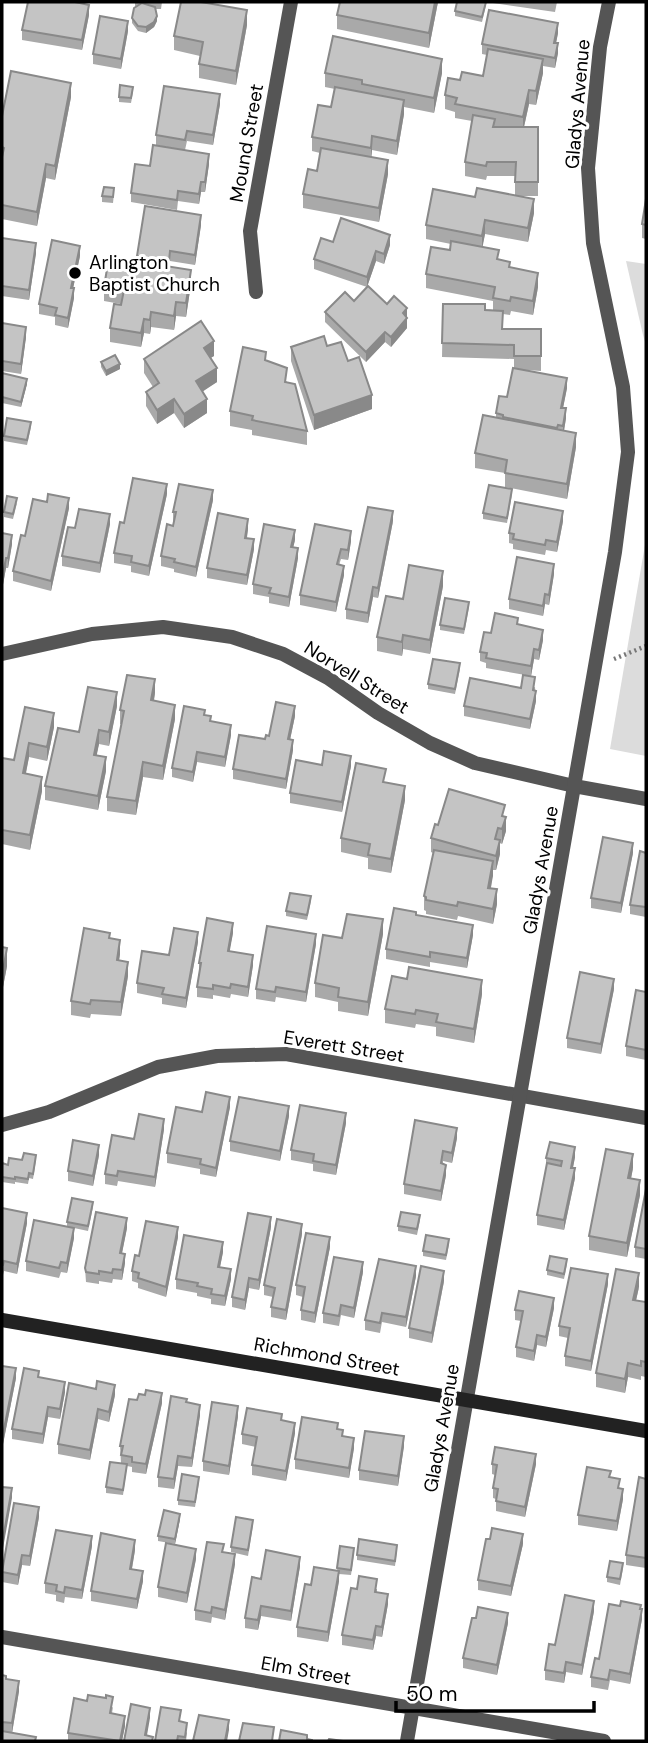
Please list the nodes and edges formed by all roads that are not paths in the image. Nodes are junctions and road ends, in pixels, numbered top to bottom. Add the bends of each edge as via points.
1 (291, 2) edge
2 (609, 2) edge
3 (256, 292) dead end
4 (2, 654) edge
5 (574, 786) junction
6 (646, 799) edge
7 (519, 1096) junction
8 (646, 1118) edge
9 (2, 1125) edge
10 (2, 1320) edge
11 (466, 1399) junction
12 (646, 1431) edge
13 (2, 1637) edge
14 (413, 1708) junction
15 (407, 1741) edge
16 (604, 1741) edge

1 - 3 street, Mound Street via 250,231
2 - 5 street, Gladys Avenue via 588,168 593,243 623,387 628,452
4 - 5 street, Norvell Street via 92,634 163,627 232,637 328,678 441,748 475,762
5 - 6 street, Norvell Street
5 - 7 street, Gladys Avenue
7 - 8 street, Everett Street
7 - 9 street, Everett Street via 286,1054 217,1056 158,1067 49,1112
7 - 11 street, Gladys Avenue
10 - 11 street, Richmond Street
11 - 12 street, Richmond Street
11 - 14 street, Gladys Avenue
13 - 14 street, Elm Street
14 - 15 street, Gladys Avenue
14 - 16 street, Elm Street

